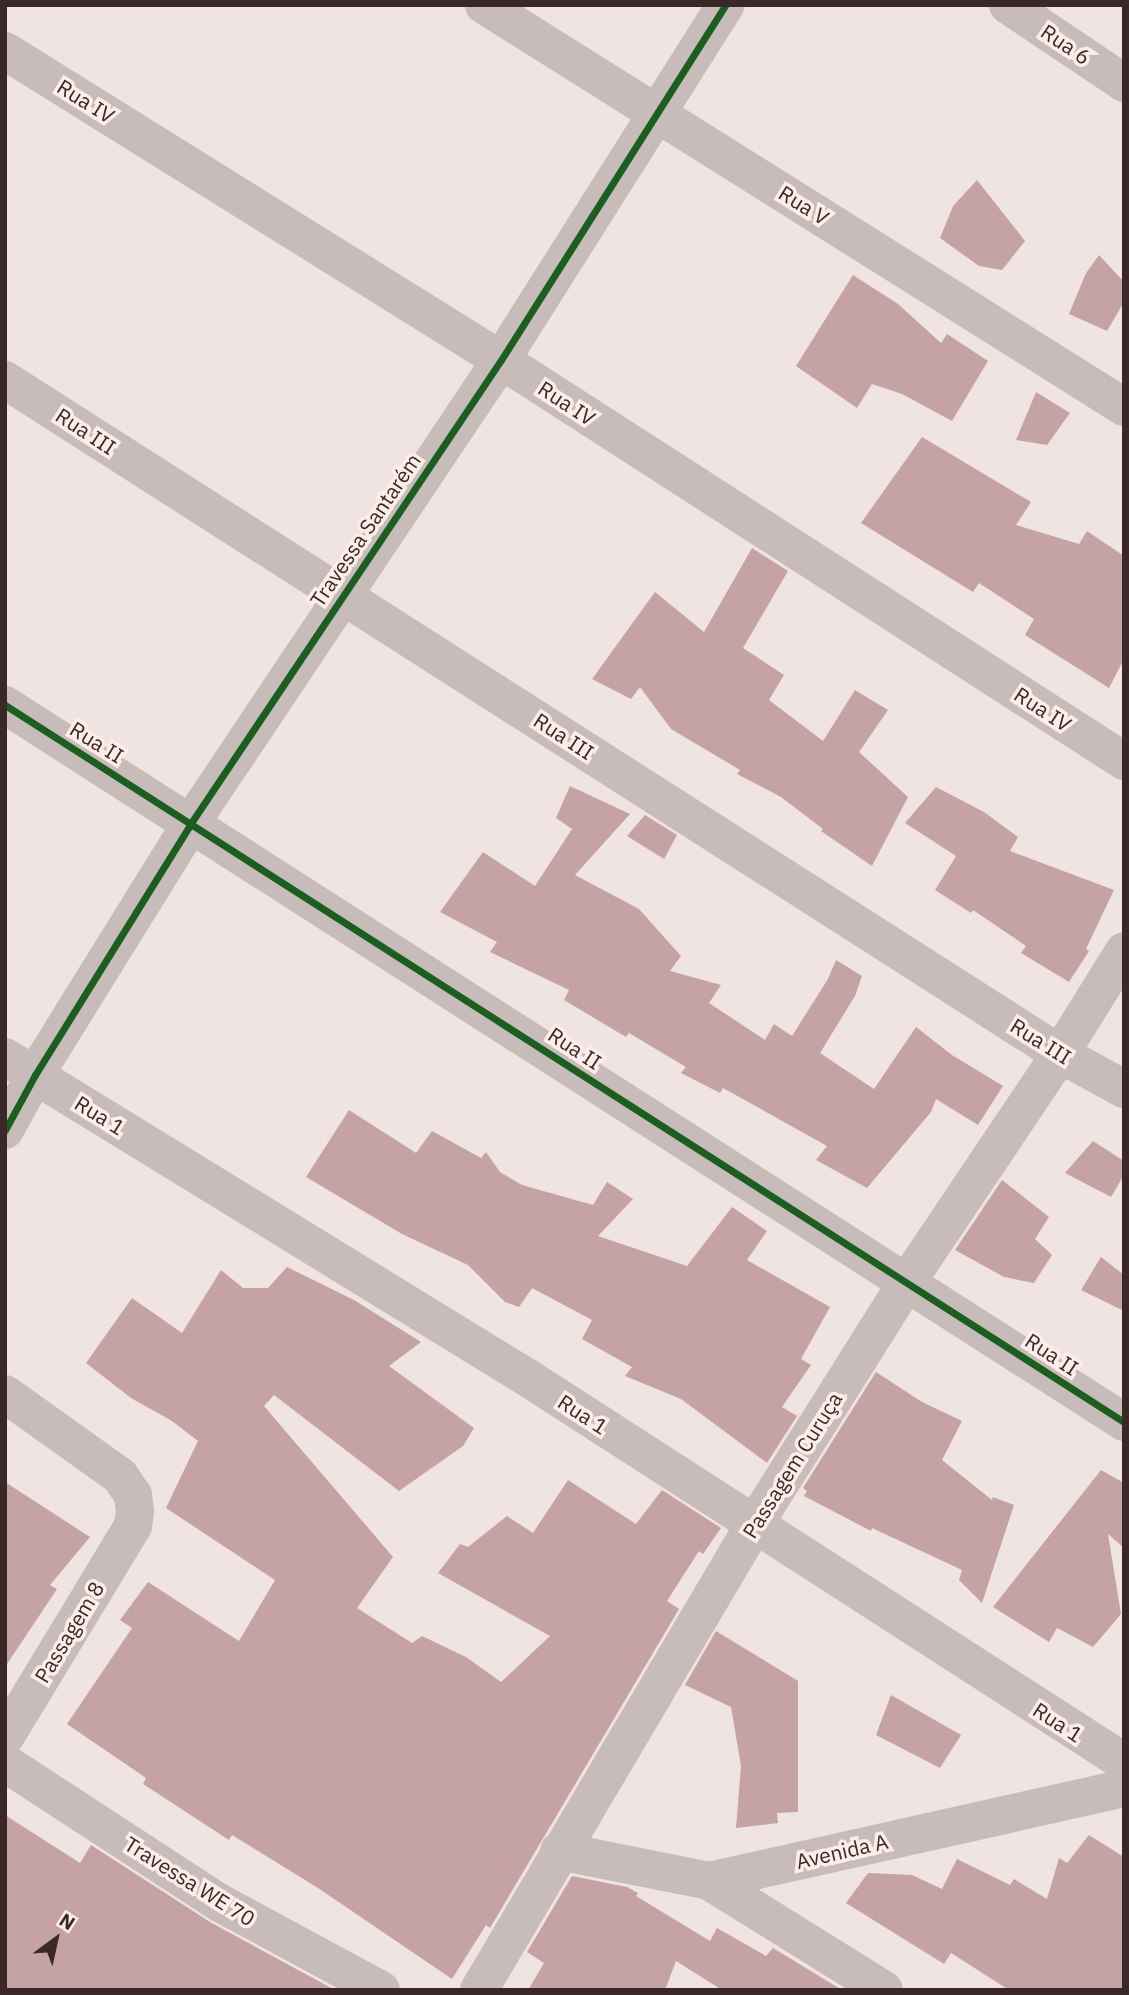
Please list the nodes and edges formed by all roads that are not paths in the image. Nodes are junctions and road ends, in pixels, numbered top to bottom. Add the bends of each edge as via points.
1 (484, 5) edge
2 (725, 5) edge
3 (1008, 5) edge
4 (5, 51) edge
5 (1124, 83) edge
6 (657, 112) junction
7 (501, 360) junction
8 (5, 380) edge
9 (1124, 407) edge
10 (342, 595) junction
11 (5, 705) edge
12 (1124, 761) edge
13 (191, 822) junction
14 (1124, 951) edge
15 (1060, 1054) junction
16 (20, 1066) edge
17 (1124, 1089) edge
18 (5, 1130) edge
19 (907, 1282) junction
20 (5, 1394) edge
21 (1124, 1422) edge
22 (754, 1525) junction
23 (5, 1737) edge
24 (5, 1763) edge
25 (1123, 1782) edge
26 (559, 1851) junction
27 (709, 1881) junction
28 (381, 1990) edge
29 (479, 1990) edge
30 (884, 1990) edge

1 - 6 street, Rua V
2 - 6 street, Travessa Santarém
3 - 5 street, Rua 6
4 - 7 street, Rua IV
6 - 7 street, Travessa Santarém
6 - 9 street, Rua V
7 - 10 street, Travessa Santarém
7 - 12 street, Rua IV
8 - 10 street, Rua III
10 - 13 street, Travessa Santarém
10 - 15 street, Rua III
11 - 13 street, Rua II
13 - 16 street, Travessa Santarém
13 - 19 street, Rua II
14 - 15 street, Passagem Curuça
15 - 17 street, Rua III
15 - 19 street, Passagem Curuça
16 - 18 street, Travessa Santarém
16 - 22 street, Rua 1 via 528,1378
19 - 21 street, Rua II
19 - 22 street, Passagem Curuça
20 - 23 street, Passagem 8 via 120,1476 133,1495 133,1526
22 - 25 street, Rua 1
22 - 26 street, Passagem Curuça
24 - 28 street, Travessa WE 70 via 220,1903
25 - 27 street, Avenida A
26 - 27 street, Avenida A
26 - 29 street, Passagem Curuça
27 - 30 street

